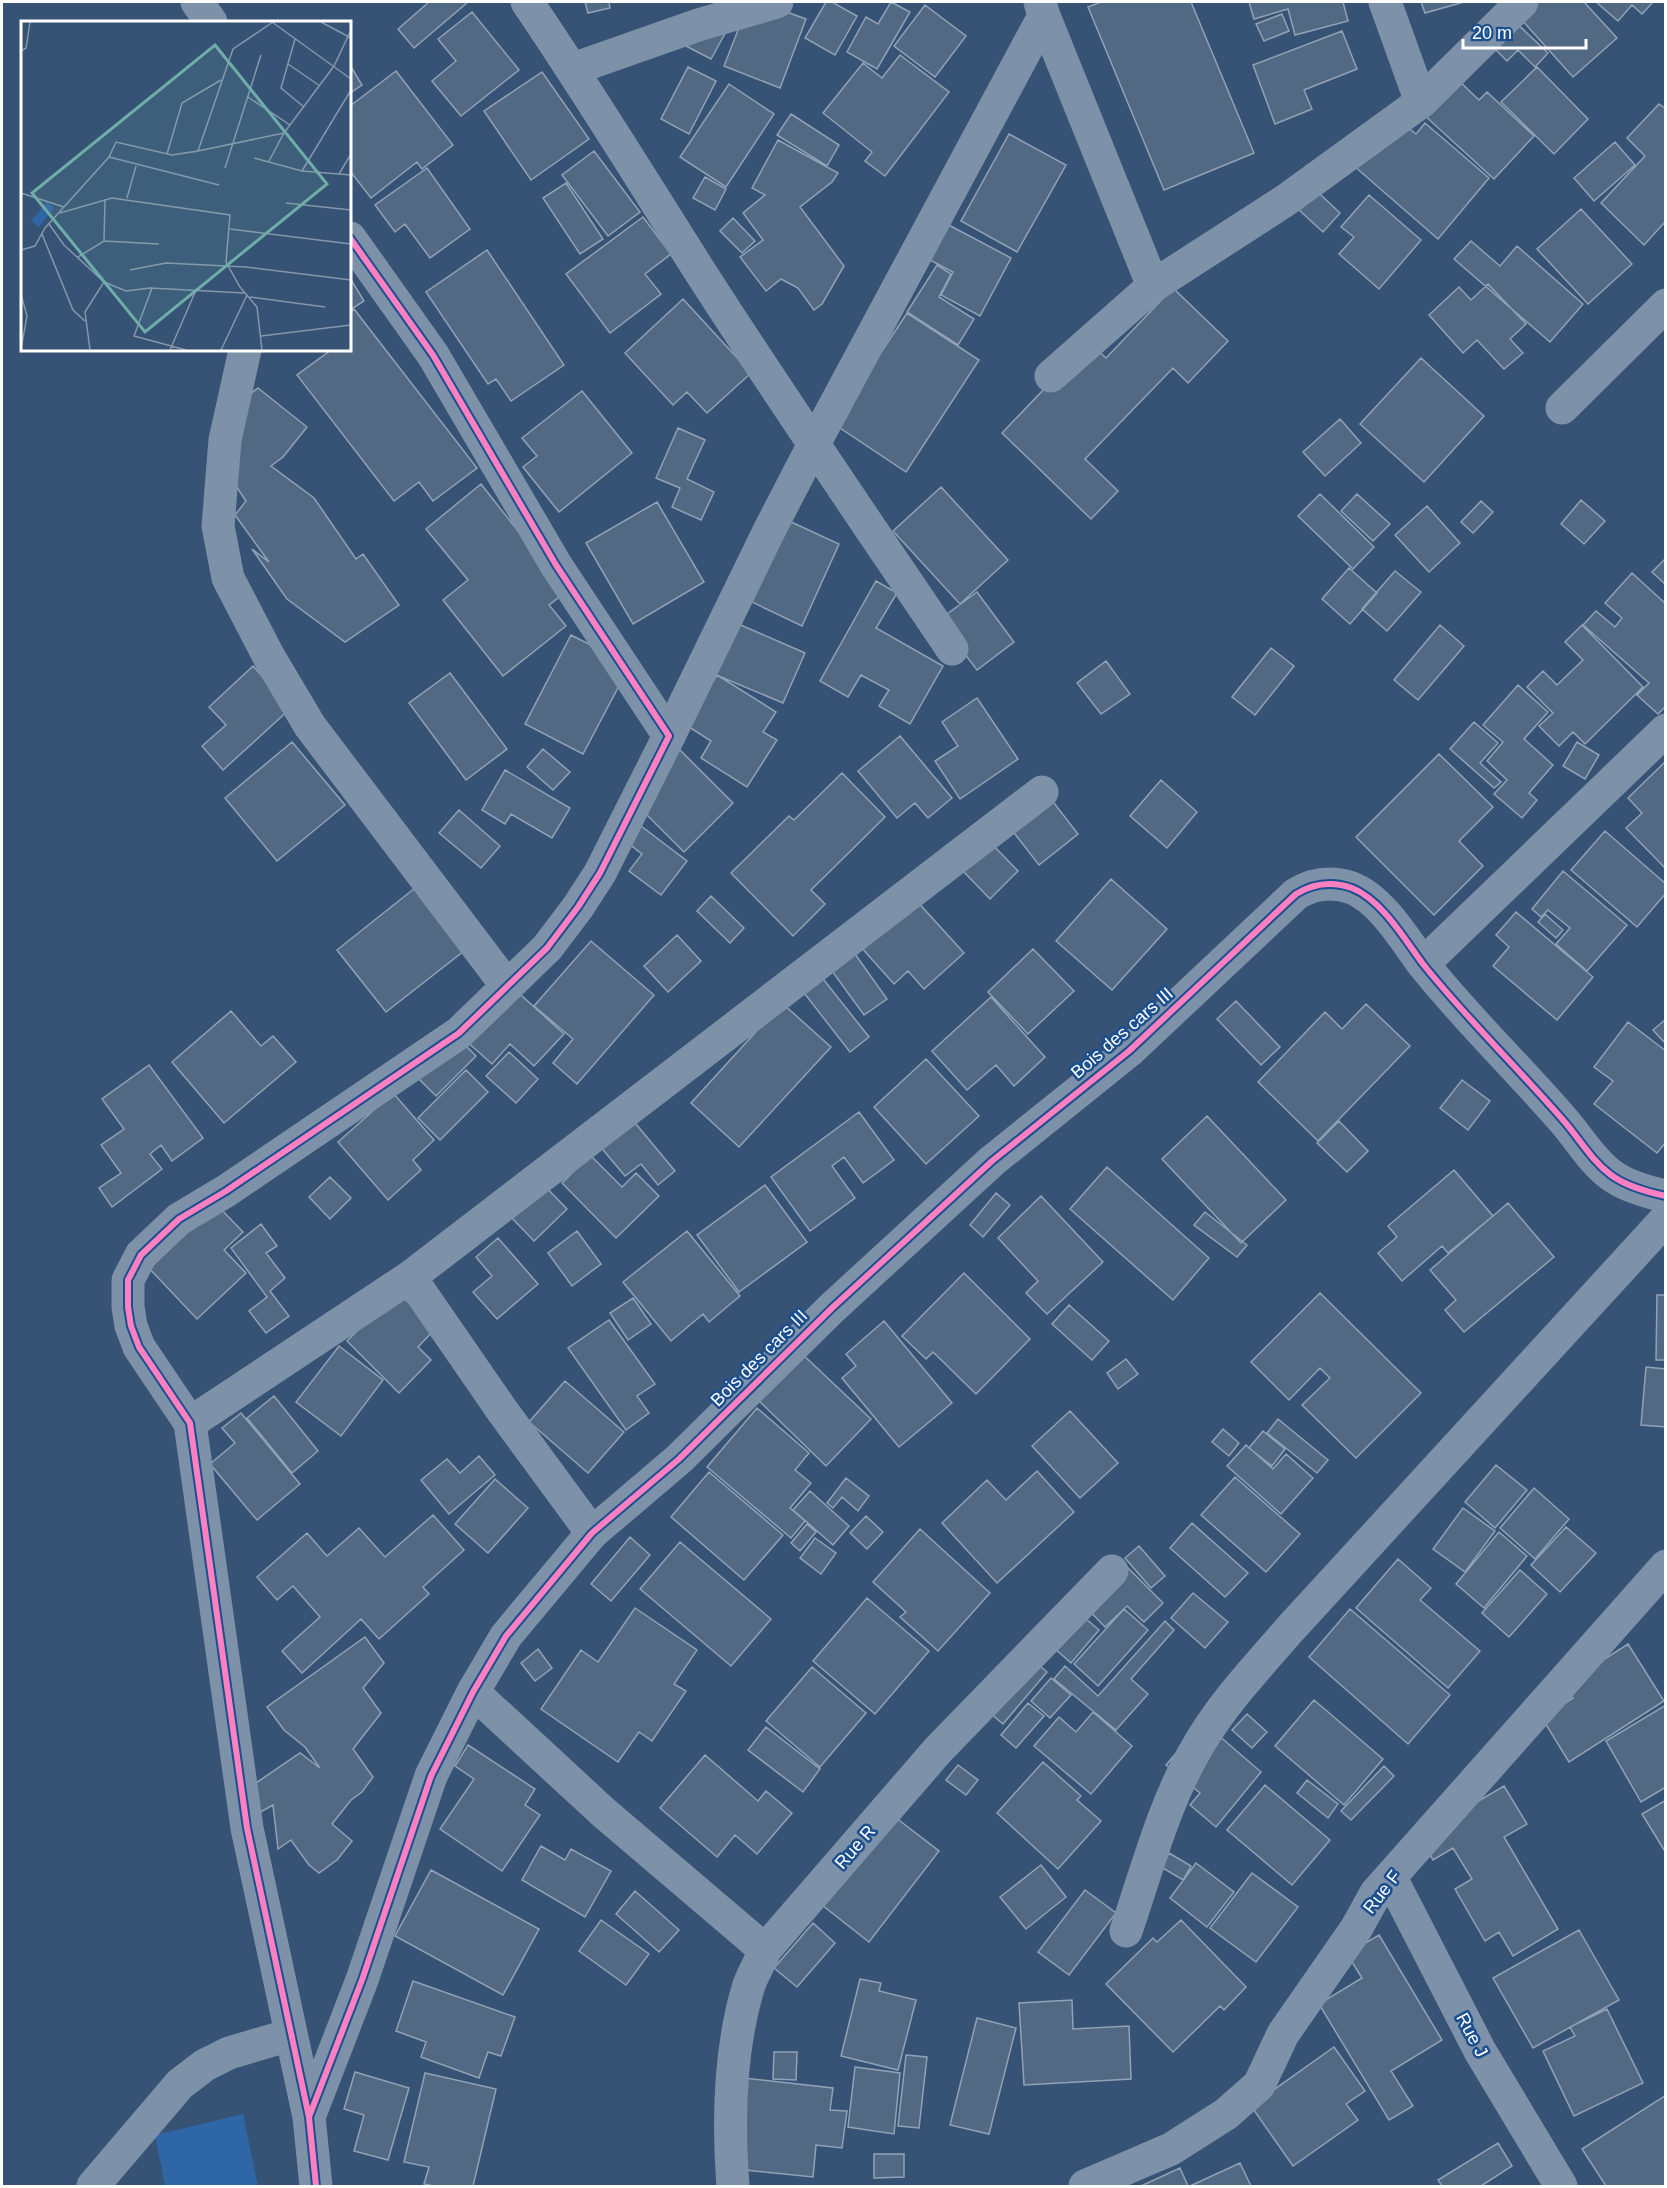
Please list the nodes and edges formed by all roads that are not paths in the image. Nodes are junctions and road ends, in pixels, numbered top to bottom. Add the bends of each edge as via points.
1 (197, 2) edge
2 (527, 2) edge
3 (777, 2) edge
4 (1385, 2) edge
5 (1522, 2) edge
6 (1042, 9) edge
7 (210, 21) edge
8 (573, 69) junction
9 (1421, 102) junction
10 (351, 239) edge
11 (1153, 286) junction
12 (1665, 305) edge
13 (245, 351) edge
14 (1050, 376) dead end
15 (1563, 408) dead end
16 (814, 444) junction
17 (952, 649) dead end
18 (1665, 730) edge
19 (669, 736) junction
20 (1042, 792) dead end
21 (1423, 964) junction
22 (507, 986) junction
23 (1665, 1196) edge
24 (1665, 1219) edge
25 (410, 1277) junction
26 (190, 1423) junction
27 (592, 1533) junction
28 (1112, 1571) dead end
29 (1663, 1575) edge
30 (473, 1692) junction
31 (1391, 1878) junction
32 (1126, 1931) dead end
33 (765, 1950) junction
34 (290, 2035) junction
35 (309, 2117) junction
36 (93, 2187) edge
37 (316, 2187) edge
38 (733, 2187) edge
39 (1085, 2187) edge
40 (1561, 2187) edge

1 - 7 street
2 - 8 street
3 - 8 street
4 - 9 street
5 - 9 street
6 - 11 street
6 - 16 street
8 - 16 street
9 - 11 street via 1286,200
10 - 19 street via 433,355 556,565
11 - 14 street
12 - 15 street
13 - 22 street via 225,440 218,526 228,578 310,726
16 - 17 street
16 - 19 street
18 - 21 street
19 - 22 street via 600,873 578,907 547,948
20 - 25 street
21 - 23 street, Bois des cars III via 1611,1175
21 - 27 street, Bois des cars III via 1399,928 1352,888 1316,884 1296,894 1129,1051 992,1161 832,1308 680,1459
22 - 26 street via 459,1033 179,1219 141,1255 128,1280 131,1326 139,1347
24 - 32 street via 1238,1689 1195,1751 1178,1787
25 - 26 street
25 - 27 street
26 - 34 street via 247,1828
27 - 30 street, Bois des cars III via 506,1636
28 - 33 street, Rue R via 939,1750
29 - 31 street, Rue F
30 - 33 street via 603,1812
30 - 35 street, Bois des cars III via 431,1776 362,1980
31 - 39 street, Rue F via 1376,1893 1356,1929 1283,2034 1259,2085 1226,2114 1171,2149
31 - 40 street, Rue J via 1480,2050
33 - 38 street, Rue R via 748,1987 735,2044 730,2110
34 - 35 street
34 - 36 street via 230,2053 180,2084
35 - 37 street

